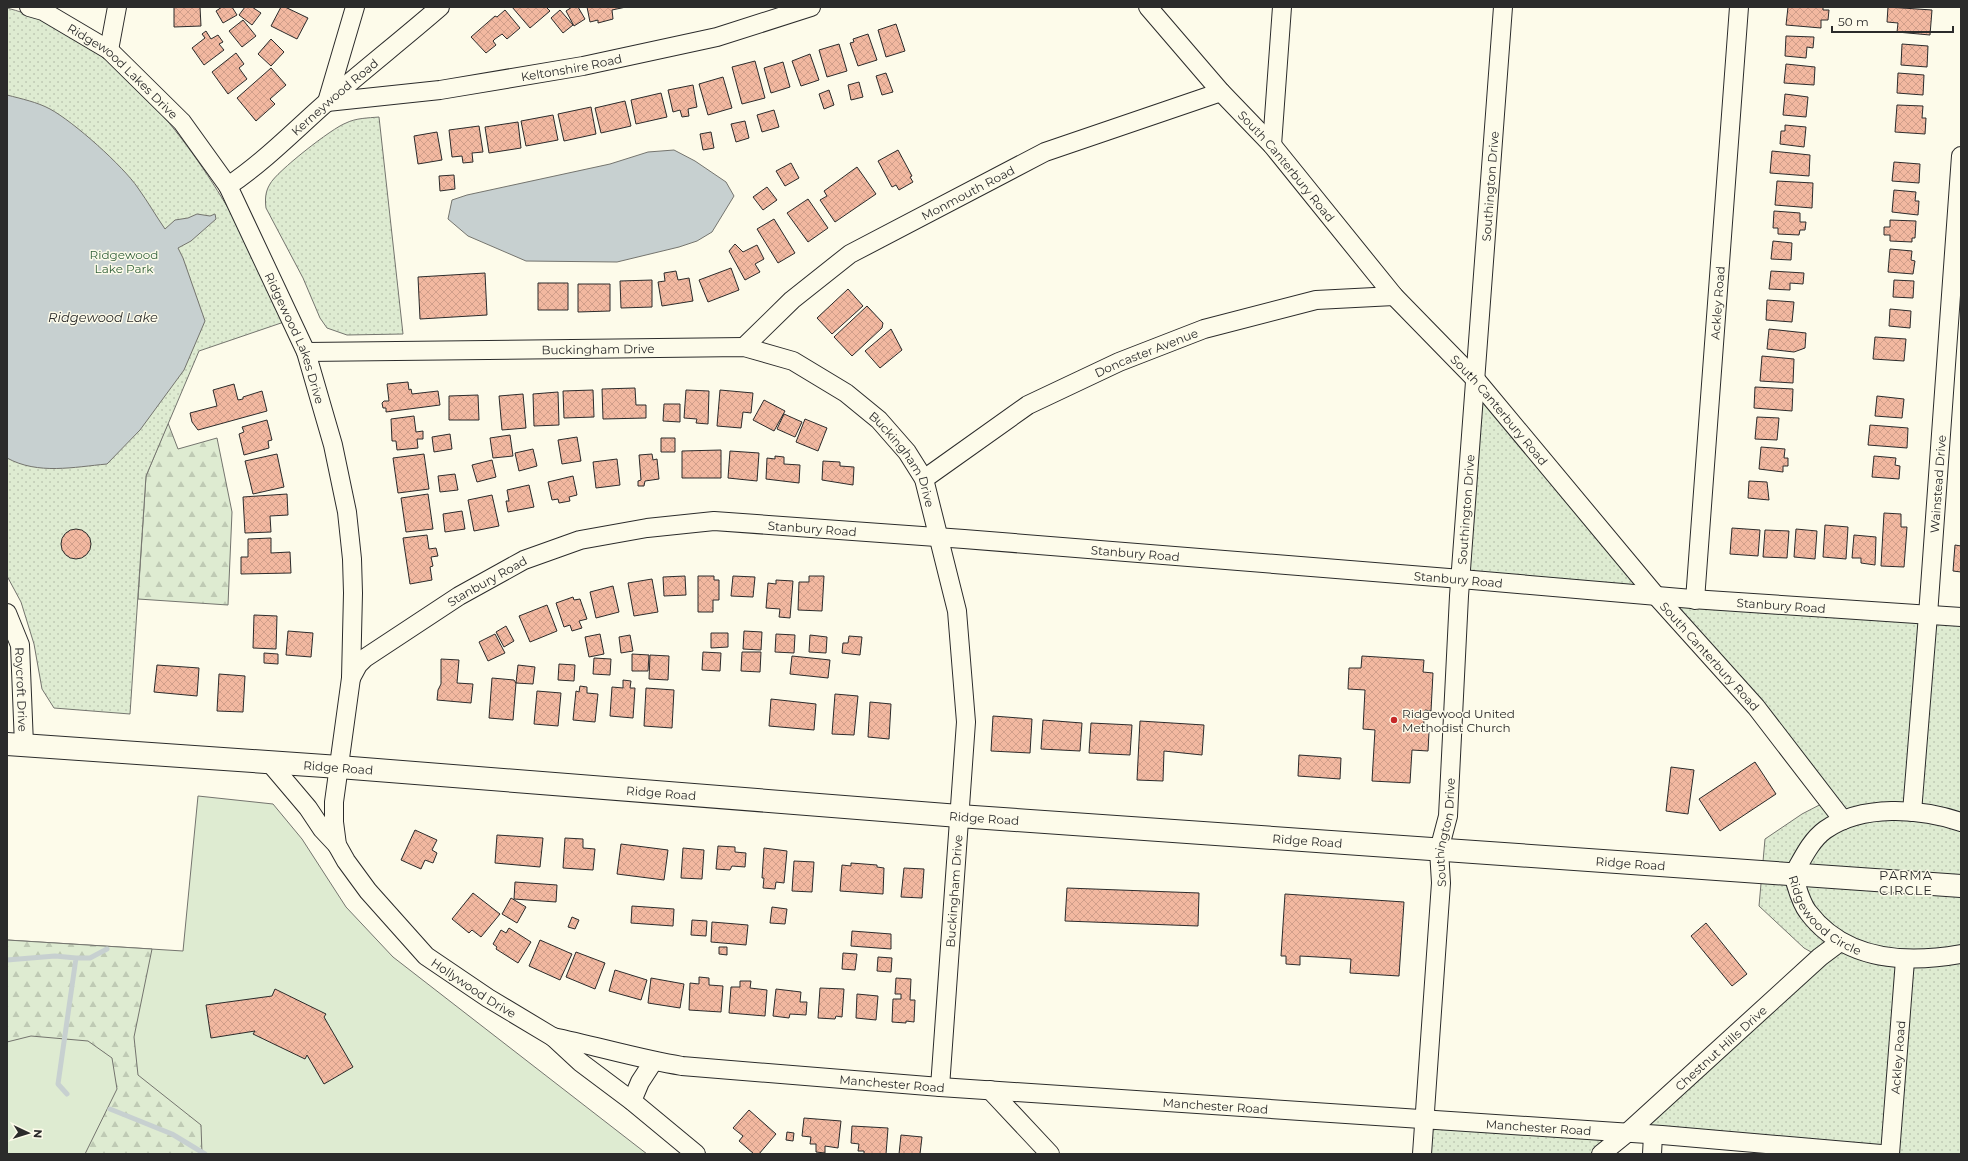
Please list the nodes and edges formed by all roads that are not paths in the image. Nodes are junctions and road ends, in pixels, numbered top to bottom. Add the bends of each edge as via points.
1 (29, 7) edge
2 (117, 7) edge
3 (355, 7) edge
4 (440, 7) edge
5 (811, 7) edge
6 (1148, 7) edge
7 (1282, 7) edge
8 (1503, 7) edge
9 (1739, 7) edge
10 (109, 50) junction
11 (1220, 92) junction
12 (327, 102) junction
13 (1272, 145) junction
14 (1961, 156) edge
15 (228, 186) junction
16 (1394, 296) junction
17 (744, 347) junction
18 (306, 352) junction
19 (1477, 381) junction
20 (924, 479) junction
21 (939, 537) junction
22 (1461, 579) junction
23 (1657, 596) junction
24 (1695, 600) junction
25 (7, 613) edge
26 (1928, 615) junction
27 (1961, 617) edge
28 (351, 678) junction
29 (16, 744) edge
30 (269, 762) junction
31 (339, 767) junction
32 (1912, 812) junction
33 (959, 816) junction
34 (1843, 820) junction
35 (1961, 822) edge
36 (337, 845) junction
37 (1439, 850) junction
38 (1793, 875) junction
39 (1961, 886) edge
40 (1840, 942) junction
41 (1961, 954) edge
42 (1905, 960) junction
43 (553, 1037) junction
44 (653, 1062) junction
45 (940, 1087) junction
46 (990, 1090) junction
47 (632, 1101) junction
48 (1425, 1120) junction
49 (1627, 1133) junction
50 (1653, 1135) junction
51 (696, 1154) edge
52 (1050, 1154) edge
53 (1422, 1154) edge
54 (1601, 1154) edge
55 (1652, 1154) edge
56 (1881, 1154) edge
57 (1890, 1154) edge

1 - 10 street, Ridgewood Lakes Drive via 43,11
2 - 10 street
3 - 12 street
4 - 12 street, Kerneywood Road
5 - 12 street, Keltonshire Road via 717,37 583,66 440,90
6 - 11 street, South Canterbury Road
7 - 13 street
8 - 19 street, Southington Drive
9 - 24 street, Ackley Road
10 - 15 street, Ridgewood Lakes Drive via 182,122
11 - 13 street, South Canterbury Road
11 - 17 street, Monmouth Road via 1045,152 857,251 792,300
12 - 15 street, Kerneywood Road via 243,176
13 - 16 street, South Canterbury Road
14 - 26 street, Wainstead Drive
15 - 18 street, Ridgewood Lakes Drive
16 - 19 street, South Canterbury Road
16 - 20 street, Doncaster Avenue via 1316,300 1204,329 1126,359 1028,405
17 - 18 street, Buckingham Drive
17 - 20 street, Buckingham Drive via 793,361 846,393 879,420 907,452
18 - 28 street, Ridgewood Lakes Drive via 333,445 347,512 353,594
19 - 22 street, Southington Drive
19 - 23 street, South Canterbury Road
20 - 21 street, Buckingham Drive
21 - 22 street, Stanbury Road
21 - 28 street, Stanbury Road via 714,522 648,528 580,540 524,560 459,596 365,658
21 - 33 street, Buckingham Drive via 957,611 966,722
22 - 23 street, Stanbury Road
22 - 37 street, Southington Drive via 1448,816
23 - 24 street, Stanbury Road
23 - 34 street, South Canterbury Road via 1756,707
24 - 26 street, Stanbury Road
25 - 29 street, Roycroft Drive via 20,645
26 - 27 street, Stanbury Road
26 - 32 street, Wainstead Drive
28 - 31 street, Ridgewood Lakes Drive
29 - 30 main road, Ridge Road
30 - 31 main road, Ridge Road
30 - 36 street
31 - 33 main road, Ridge Road
31 - 36 street, Hollywood Drive via 334,802
32 - 34 street, Ridgewood Circle via 1875,813
32 - 35 street, Ridgewood Circle via 1944,816
33 - 37 main road, Ridge Road
33 - 45 street, Buckingham Drive
34 - 38 street, Ridgewood Circle via 1824,831 1812,843
36 - 43 street, Hollywood Drive via 368,891 426,956 488,998
37 - 38 main road, Ridge Road
37 - 48 street, Southington Drive via 1442,883
38 - 39 main road, Ridge Road
38 - 40 street, Ridgewood Circle via 1806,910 1824,930
40 - 42 street, Ridgewood Circle via 1872,954
40 - 49 street, Chestnut Hills Drive via 1820,957
41 - 42 street, Ridgewood Circle
42 - 57 street, Ackley Road
43 - 44 street, Manchester Road
43 - 47 street, Hollywood Drive via 580,1062
44 - 45 street, Manchester Road
44 - 47 street
45 - 46 street, Manchester Road
46 - 48 street, Manchester Road
46 - 52 street
47 - 51 street, Hollywood Drive
48 - 49 street, Manchester Road
48 - 53 street, Southington Drive
49 - 50 street, Manchester Road
49 - 54 street, Chestnut Hills Drive
50 - 55 street
50 - 56 street, Manchester Road

